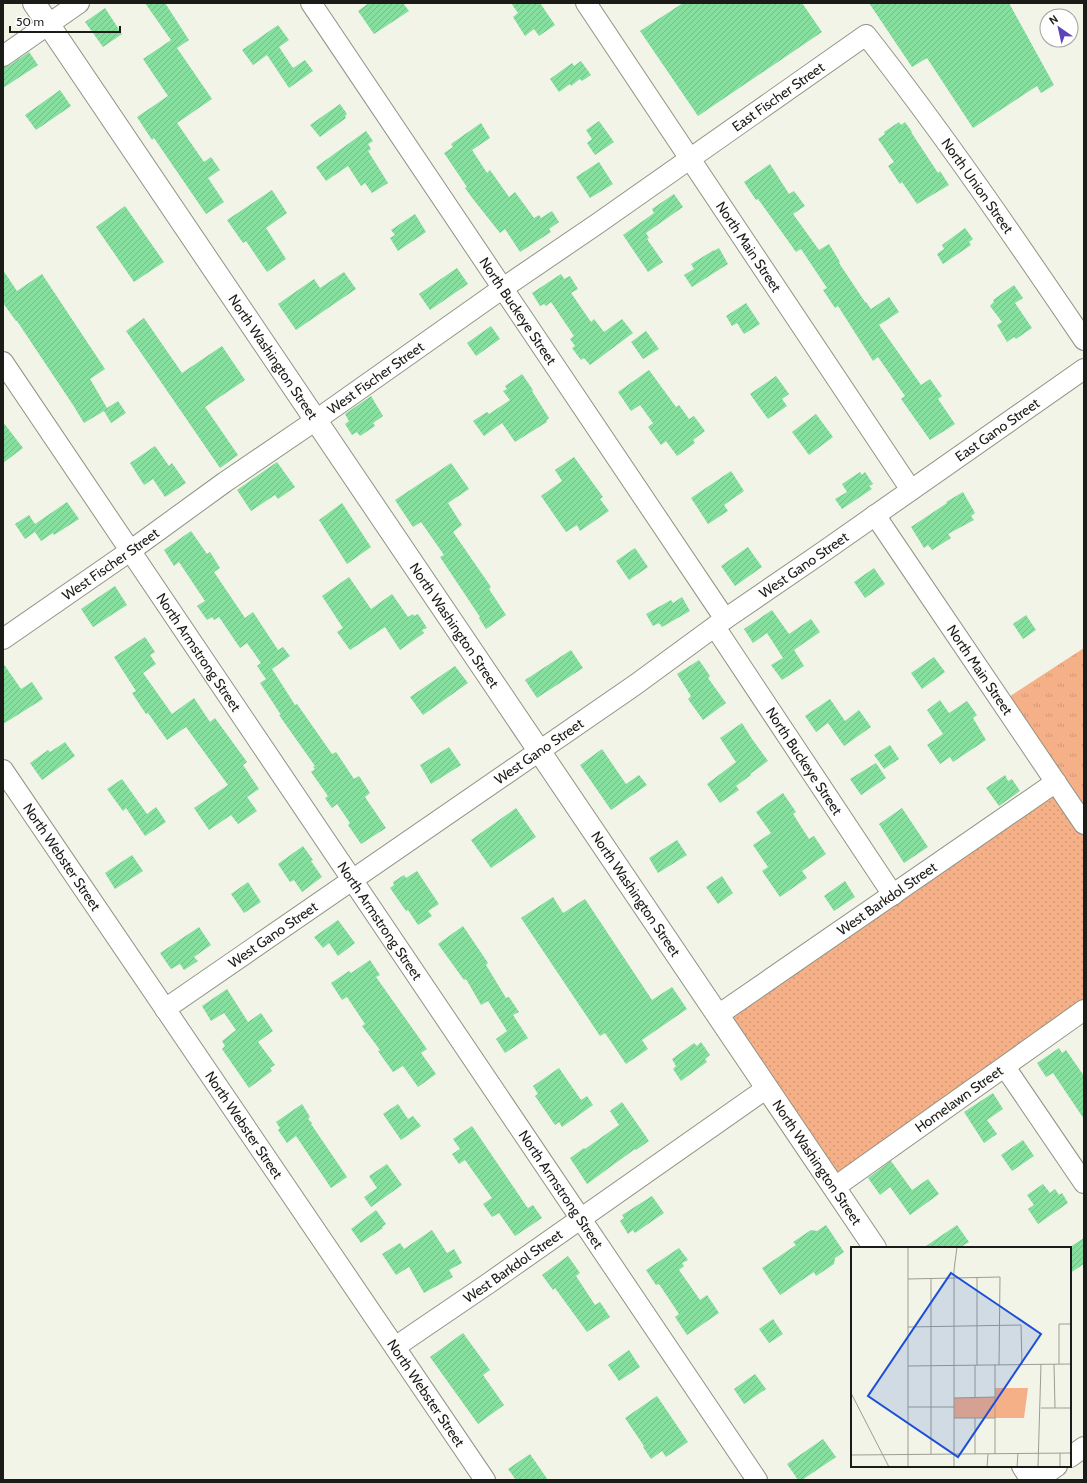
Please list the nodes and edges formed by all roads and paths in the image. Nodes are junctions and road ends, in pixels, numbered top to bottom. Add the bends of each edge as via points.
1 (34, 3) edge
2 (79, 3) edge
3 (312, 3) edge
4 (586, 3) edge
5 (48, 24) junction
6 (866, 35) joint
7 (3, 56) edge
8 (690, 158) junction
9 (503, 288) junction
10 (1084, 340) edge
11 (3, 362) edge
12 (1084, 369) edge
13 (316, 420) junction
14 (911, 490) junction
15 (875, 515) junction
16 (130, 551) junction
17 (720, 623) junction
18 (3, 639) edge
19 (539, 750) junction
20 (3, 770) edge
21 (1056, 782) junction
22 (1084, 824) edge
23 (352, 880) junction
24 (893, 895) junction
25 (165, 1009) junction
26 (1084, 1010) edge
27 (718, 1015) junction
28 (1005, 1067) junction
29 (768, 1088) junction
30 (1084, 1183) edge
31 (834, 1187) junction
32 (581, 1218) junction
33 (875, 1247) edge
34 (395, 1347) junction
35 (1084, 1447) edge
36 (1071, 1456) edge
37 (1024, 1467) edge
38 (1056, 1467) edge
39 (485, 1480) edge
40 (757, 1480) edge
41 (1032, 1480) edge
42 (1037, 1480) edge

1 - 5 main road, North Washington Street
2 - 5 street
3 - 9 street, North Buckeye Street
4 - 8 street, North Main Street
5 - 7 street
5 - 13 main road, North Washington Street
6 - 8 street, East Fischer Street
6 - 10 street, North Union Street via 914,97
8 - 9 street, West Fischer Street
8 - 14 street, North Main Street
9 - 13 street, West Fischer Street
9 - 17 street, North Buckeye Street
11 - 16 street, North Armstrong Street
12 - 14 street, East Gano Street
13 - 16 street, West Fischer Street
13 - 19 main road, North Washington Street
14 - 15 street, West Gano Street
15 - 17 street, West Gano Street
15 - 21 street, North Main Street
16 - 18 street, West Fischer Street
16 - 23 street, North Armstrong Street
17 - 19 street, West Gano Street
17 - 24 street, North Buckeye Street
19 - 23 street, West Gano Street
19 - 27 main road, North Washington Street
20 - 25 street, North Webster Street
21 - 22 street, North Main Street
21 - 24 street, West Barkdol Street
23 - 25 street, West Gano Street
23 - 32 street, North Armstrong Street
24 - 27 street, West Barkdol Street
25 - 34 street, North Webster Street
26 - 28 street, Homelawn Street
27 - 29 main road, North Washington Street
28 - 30 street
28 - 31 street, Homelawn Street
29 - 31 main road, North Washington Street
29 - 32 street, West Barkdol Street
31 - 33 main road, North Washington Street
32 - 34 street, West Barkdol Street
32 - 40 street, North Armstrong Street
34 - 39 street, North Webster Street
35 - 36 street
37 - 41 main road
38 - 42 street

